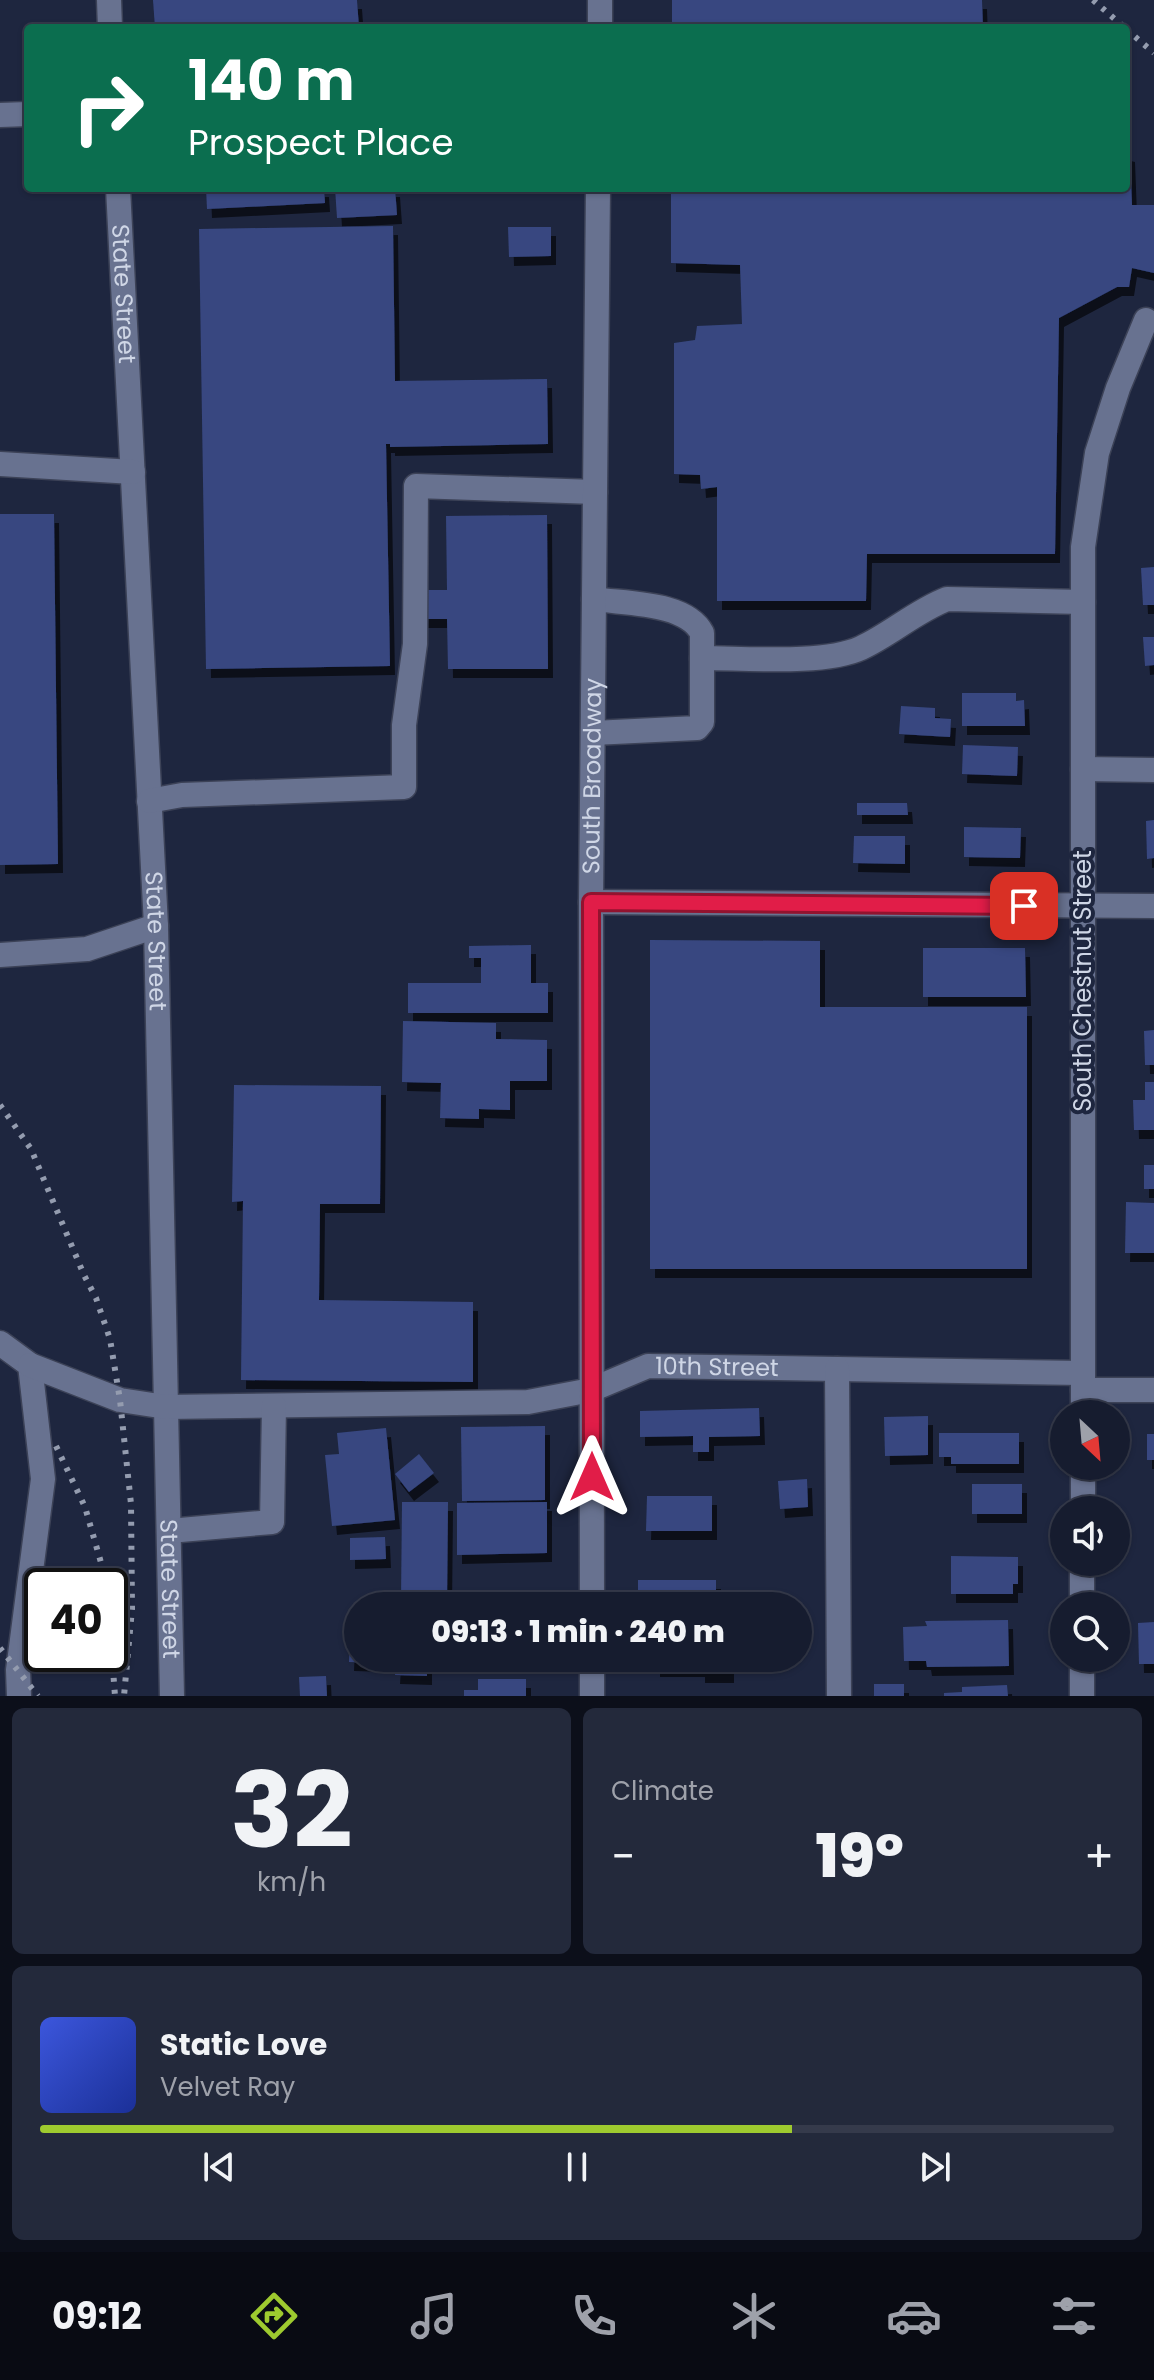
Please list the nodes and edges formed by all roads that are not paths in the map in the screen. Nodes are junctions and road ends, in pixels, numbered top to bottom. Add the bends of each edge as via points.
1 (109, 0) edge
2 (600, 0) edge
3 (110, 24) edge
4 (600, 24) edge
5 (24, 114) edge
6 (0, 115) edge
7 (118, 192) edge
8 (598, 192) edge
9 (1146, 320) dead end
10 (0, 464) edge
11 (133, 472) junction
12 (595, 492) junction
13 (594, 599) junction
14 (1083, 602) junction
15 (702, 658) junction
16 (593, 733) junction
17 (1083, 769) junction
18 (1154, 770) edge
19 (149, 801) junction
20 (591, 902) junction
21 (1082, 906) junction
22 (1154, 906) edge
23 (156, 926) junction
24 (0, 955) edge
25 (0, 1343) edge
26 (30, 1365) junction
27 (837, 1369) junction
28 (591, 1390) junction
29 (1154, 1390) edge
30 (1083, 1392) edge
31 (274, 1406) junction
32 (166, 1407) junction
33 (169, 1531) junction
34 (592, 1592) edge
35 (592, 1672) edge
36 (1082, 1672) edge
37 (19, 1696) edge
38 (172, 1696) edge
39 (592, 1696) edge
40 (839, 1696) edge
41 (1082, 1696) edge

1 - 3 street
2 - 4 street
5 - 6 street
7 - 11 street, State Street
8 - 12 street, South Broadway
9 - 14 street, South Chestnut Street via 1097,453 1083,547
10 - 11 street
11 - 19 street, State Street
12 - 13 street, South Broadway
12 - 19 street via 416,486 415,644 404,725 404,787 182,795
13 - 15 street via 676,610 697,623
13 - 16 street, South Broadway
14 - 15 street via 947,599 859,649 826,657
14 - 17 street, South Chestnut Street
15 - 16 street via 702,722 697,728
16 - 20 street, South Broadway
17 - 18 street
17 - 21 street, South Chestnut Street
19 - 23 street, State Street
20 - 21 street
20 - 28 street, South Broadway
21 - 22 street
21 - 30 street, South Chestnut Street
23 - 24 street via 87,949
23 - 32 street, State Street
25 - 26 street, 10th Street
26 - 32 street, 10th Street via 120,1400
26 - 37 street via 43,1479
27 - 28 street, 10th Street via 648,1366
27 - 30 street, 10th Street
27 - 40 street
28 - 31 street, 10th Street via 528,1402
28 - 34 street, South Broadway
29 - 30 street, 10th Street
31 - 32 street, 10th Street
31 - 33 street via 272,1522
32 - 33 street, State Street
33 - 38 street, State Street
35 - 39 street
36 - 41 street

